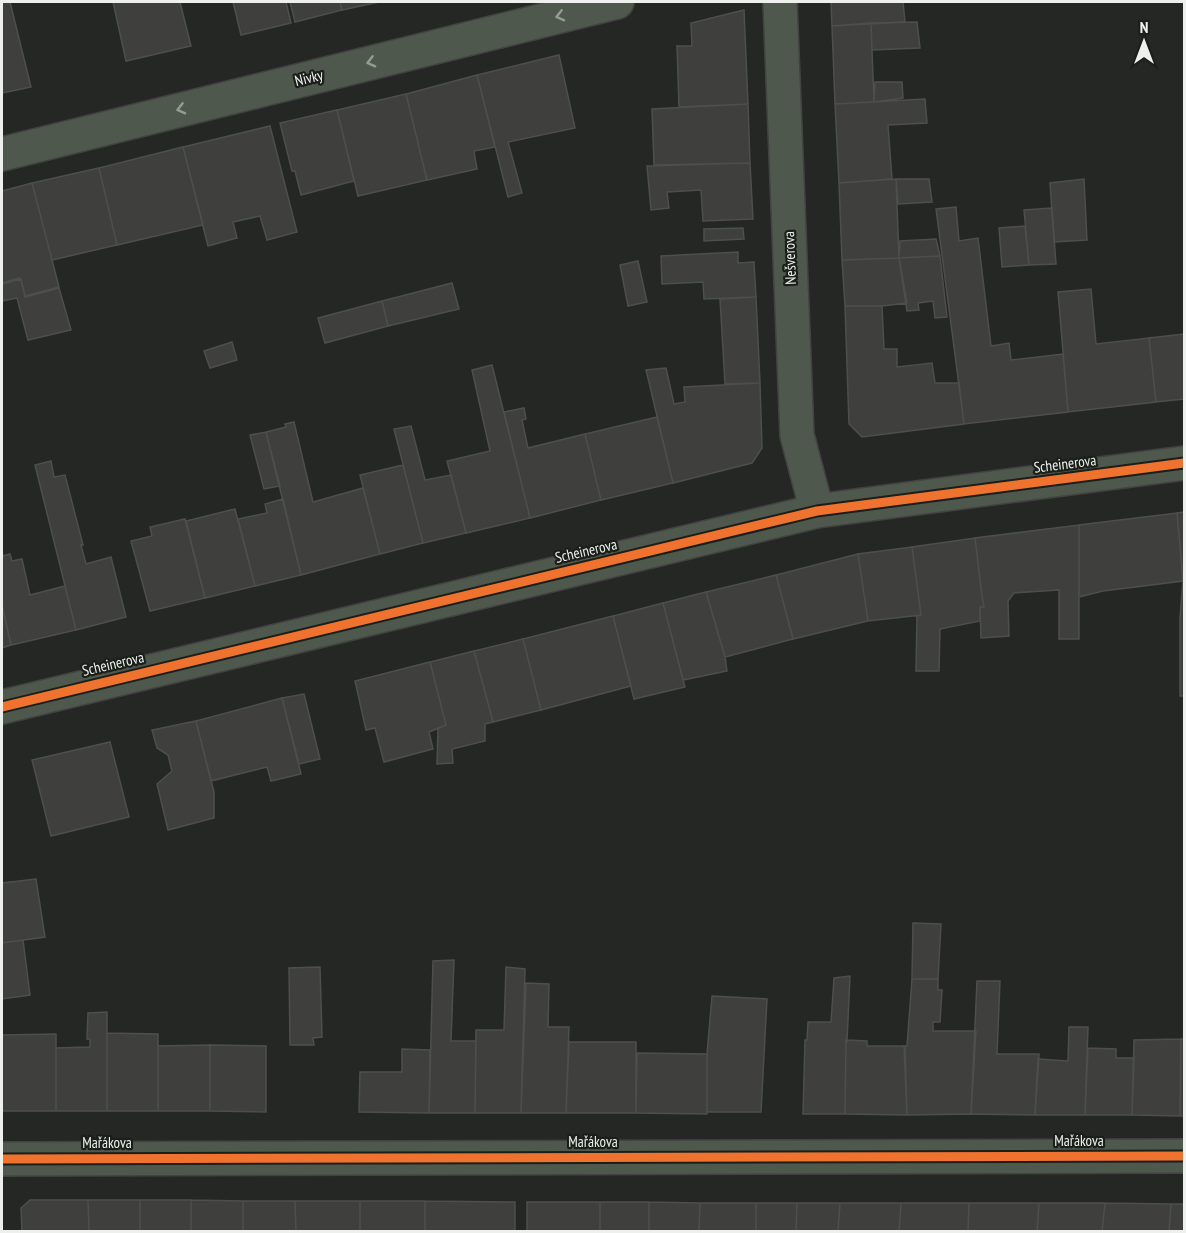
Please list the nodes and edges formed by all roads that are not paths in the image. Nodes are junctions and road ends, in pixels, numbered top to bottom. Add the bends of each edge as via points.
1 (617, 2) edge
2 (780, 2) edge
3 (2, 154) edge
4 (1185, 463) edge
5 (817, 511) junction
6 (2, 707) edge
7 (1185, 1156) edge
8 (2, 1159) edge

1 -> 3 street, Nivky
2 - 5 street, Nešverova via 797,435
4 - 5 street, Scheinerova
5 - 6 street, Scheinerova
7 - 8 street, Mařákova

